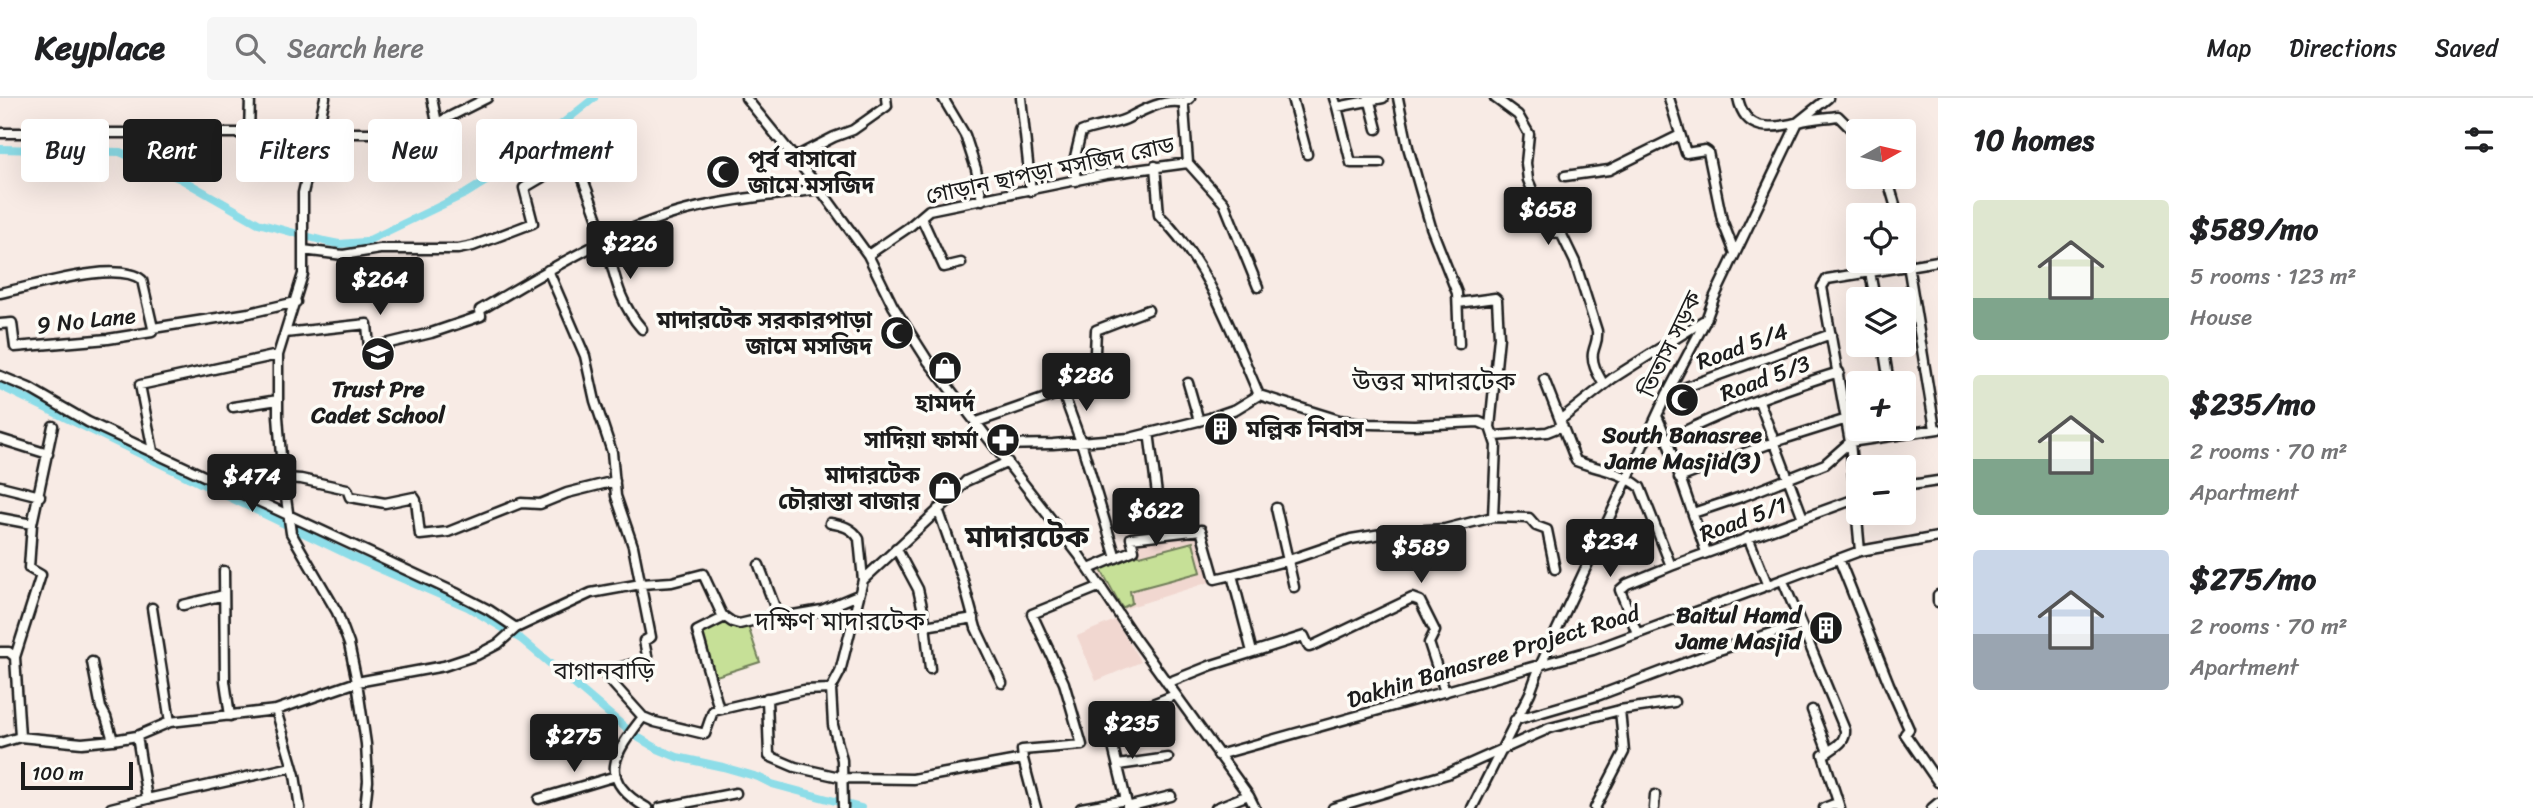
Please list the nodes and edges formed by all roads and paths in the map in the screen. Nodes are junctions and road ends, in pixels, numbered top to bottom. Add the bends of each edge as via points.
1 (250, 98) edge
2 (325, 98) edge
3 (432, 98) edge
4 (487, 98) edge
5 (746, 98) edge
6 (886, 98) edge
7 (943, 98) edge
8 (1020, 98) edge
9 (1292, 98) edge
10 (1383, 98) edge
11 (1398, 98) edge
12 (1495, 98) edge
13 (1668, 98) edge
14 (1738, 98) edge
15 (1828, 98) edge
16 (1369, 99) edge
17 (1187, 101) edge
18 (1336, 103) edge
19 (249, 119) edge
20 (320, 119) edge
21 (436, 119) edge
22 (445, 119) edge
23 (1798, 122) junction
24 (1846, 124) edge
25 (1377, 129) dead end
26 (0, 133) edge
27 (236, 134) edge
28 (1680, 135) junction
29 (1307, 154) dead end
30 (793, 158) junction
31 (1188, 163) junction
32 (1380, 163) dead end
33 (1155, 166) junction
34 (1565, 176) dead end
35 (1076, 181) junction
36 (306, 182) edge
37 (535, 182) edge
38 (584, 182) edge
39 (820, 189) junction
40 (1031, 191) junction
41 (982, 200) junction
42 (921, 217) junction
43 (605, 241) junction
44 (303, 250) junction
45 (1735, 253) junction
46 (868, 255) junction
47 (1938, 261) edge
48 (961, 263) dead end
49 (1916, 265) edge
50 (548, 270) junction
51 (1864, 273) edge
52 (1910, 273) edge
53 (1258, 287) dead end
54 (0, 293) edge
55 (296, 302) junction
56 (1458, 303) junction
57 (1148, 310) dead end
58 (1706, 320) junction
59 (0, 324) edge
60 (153, 328) junction
61 (642, 329) dead end
62 (285, 332) junction
63 (1831, 334) junction
64 (1459, 344) dead end
65 (278, 355) junction
66 (1839, 372) junction
67 (0, 376) edge
68 (1545, 379) dead end
69 (1188, 383) dead end
70 (1604, 385) junction
71 (1063, 393) junction
72 (1667, 394) junction
73 (1259, 395) junction
74 (278, 400) junction
75 (1759, 401) junction
76 (233, 407) dead end
77 (1846, 413) edge
78 (1657, 416) junction
79 (1846, 419) edge
80 (1199, 421) junction
81 (977, 422) junction
82 (1561, 423) junction
83 (54, 426) dead end
84 (1490, 426) junction
85 (1937, 429) edge
86 (1916, 431) edge
87 (1149, 432) junction
88 (1495, 436) junction
89 (0, 439) edge
90 (1667, 440) junction
91 (1855, 441) edge
92 (1081, 442) junction
93 (1774, 442) junction
94 (1850, 442) junction
95 (995, 445) junction
96 (153, 451) junction
97 (48, 454) junction
98 (1852, 455) edge
99 (1008, 462) junction
100 (283, 478) junction
101 (1630, 478) junction
102 (1679, 478) junction
103 (1787, 480) junction
104 (615, 481) junction
105 (1938, 481) edge
106 (1916, 484) edge
107 (0, 486) edge
108 (40, 496) junction
109 (1846, 502) edge
110 (1276, 508) dead end
111 (938, 509) junction
112 (1693, 513) junction
113 (1493, 517) junction
114 (288, 518) junction
115 (1803, 518) junction
116 (0, 519) edge
117 (830, 523) dead end
118 (32, 524) junction
119 (1859, 525) edge
120 (1162, 533) junction
121 (1748, 537) junction
122 (1938, 537) edge
123 (897, 548) junction
124 (1860, 551) junction
125 (1706, 552) junction
126 (1116, 558) junction
127 (1289, 559) junction
128 (1839, 559) junction
129 (759, 565) dead end
130 (1671, 566) junction
131 (1089, 569) junction
132 (1555, 569) dead end
133 (224, 570) dead end
134 (1232, 575) junction
135 (863, 580) junction
136 (1783, 581) junction
137 (641, 584) junction
138 (1101, 586) junction
139 (1768, 586) junction
140 (1294, 587) dead end
141 (224, 595) junction
142 (858, 595) junction
143 (1938, 595) edge
144 (1938, 602) edge
145 (183, 605) dead end
146 (152, 608) dead end
147 (778, 615) junction
148 (725, 617) junction
149 (974, 618) junction
150 (1800, 624) junction
151 (925, 626) junction
152 (511, 632) junction
153 (1637, 633) junction
154 (0, 652) edge
155 (1252, 652) junction
156 (15, 657) junction
157 (92, 662) dead end
158 (1541, 666) junction
159 (930, 668) dead end
160 (357, 682) junction
161 (1002, 683) dead end
162 (1167, 683) junction
163 (831, 689) junction
164 (1445, 692) junction
165 (1175, 695) junction
166 (767, 698) junction
167 (1674, 702) dead end
168 (719, 709) junction
169 (1620, 709) junction
170 (276, 710) junction
171 (1812, 710) dead end
172 (230, 716) junction
173 (643, 717) junction
174 (1515, 720) junction
175 (170, 722) junction
176 (137, 736) junction
177 (20, 737) junction
178 (113, 740) junction
179 (0, 743) edge
180 (1499, 751) junction
181 (1828, 752) junction
182 (1218, 755) junction
183 (1168, 758) dead end
184 (1023, 759) junction
185 (1118, 765) junction
186 (292, 767) junction
187 (616, 776) junction
188 (844, 779) junction
189 (1938, 782) edge
190 (736, 793) dead end
191 (1248, 795) junction
192 (1655, 795) dead end
193 (1171, 796) dead end
194 (147, 799) junction
195 (539, 799) dead end
196 (1938, 803) edge
197 (843, 804) edge
198 (1127, 805) edge
199 (1839, 805) edge
200 (111, 808) edge
201 (300, 808) edge
202 (365, 808) edge
203 (647, 808) edge
204 (660, 808) edge
205 (1036, 808) edge
206 (1081, 808) edge
207 (1216, 808) edge
208 (1255, 808) edge
209 (1334, 808) edge
210 (1472, 808) edge
211 (1595, 808) edge
212 (1654, 808) edge
213 (1824, 808) edge
214 (1932, 808) edge

1 - 19 street
2 - 20 street
3 - 21 street
4 - 22 street
5 - 30 street
6 - 30 street via 887,106 853,130
7 - 41 street via 965,135
8 - 40 street
9 - 29 street
10 - 16 street
11 - 56 street via 1431,227
12 - 70 street via 1518,115 1529,134 1528,180 1550,232 1562,233 1576,262 1597,331 1593,354
13 - 28 street
14 - 23 street via 1752,123 1772,127
15 - 23 street, তিতাস সড়ক
16 - 18 street
16 - 25 street
17 - 31 street, গোড়ান ছাপড়া মসজিদ রোড
17 - 35 street via 1147,107 1126,119 1081,132 1074,161
18 - 32 street via 1351,163
23 - 24 street via 1838,116
23 - 45 street, তিতাস সড়ক
26 - 27 street
28 - 34 street via 1609,170
28 - 45 street via 1684,151 1708,152 1722,220
30 - 39 street
31 - 33 street, গোড়ান ছাপড়া মসজিদ রোড
31 - 53 street via 1224,204
33 - 35 street, গোড়ান ছাপড়া মসজিদ রোড
33 - 73 street via 1159,215 1196,261
35 - 40 street, গোড়ান ছাপড়া মসজিদ রোড
36 - 44 street
37 - 44 street via 523,189 533,223 473,246 343,255
38 - 43 street
39 - 43 street via 687,210
39 - 46 street
40 - 41 street, গোড়ান ছাপড়া মসজিদ রোড
41 - 42 street, গোড়ান ছাপড়া মসজিদ রোড via 929,210
42 - 46 street, গোড়ান ছাপড়া মসজিদ রোড
42 - 48 street via 944,267
43 - 50 street
43 - 61 street via 620,295
44 - 55 street
45 - 58 street, তিতাস সড়ক
46 - 81 street via 892,306
47 - 49 street
50 - 62 street via 481,310 481,316 369,348 368,324
50 - 104 street via 585,356 612,452
51 - 63 street via 1827,279 1822,287
52 - 85 street
54 - 60 street, 9 No Lane via 94,272 135,276 142,280
55 - 60 street, 9 No Lane
55 - 62 street
56 - 64 street
56 - 84 street via 1497,300 1499,338
57 - 71 street via 1096,330 1095,352 1103,378
58 - 70 street
58 - 72 street, তিতাস সড়ক
59 - 60 street, 9 No Lane via 12,323 15,347 127,337
62 - 65 street
63 - 66 street
63 - 72 street, Road 5/4
65 - 74 street
65 - 96 street via 140,385
66 - 75 street, Road 5/3
66 - 77 street
67 - 96 street
68 - 82 street
69 - 80 street
70 - 82 street
71 - 81 street
71 - 92 street
72 - 78 street, তিতাস সড়ক
73 - 80 street via 1236,409
73 - 84 street via 1328,417 1370,424 1479,422
74 - 76 street
74 - 100 street
75 - 90 street, Road 5/3
75 - 93 street
78 - 90 street
78 - 101 street, তিতাস সড়ক
79 - 93 street
80 - 87 street
81 - 95 street
82 - 88 street via 1538,433
82 - 101 street via 1576,461
83 - 97 street
84 - 88 street
85 - 86 street
87 - 92 street
87 - 120 street
88 - 113 street
89 - 97 street
90 - 102 street
91 - 94 street
92 - 95 street
92 - 126 street
93 - 102 street
93 - 103 street
94 - 98 street
94 - 103 street via 1825,464
95 - 99 street
96 - 114 street
97 - 108 street
99 - 111 street via 966,481
99 - 131 street
100 - 104 street via 347,489 350,497 385,503 414,497 421,535 449,532 521,503 540,504
100 - 114 street
101 - 130 street via 1640,487
101 - 158 street, তিতাস সড়ক
102 - 112 street
103 - 112 street
103 - 115 street
104 - 137 street
105 - 106 street
107 - 108 street
108 - 118 street
109 - 115 street, Road 5/1
110 - 127 street
111 - 123 street
111 - 149 street
112 - 125 street
113 - 127 street via 1445,529 1359,537
113 - 132 street via 1529,518 1536,527 1547,530
114 - 152 street via 458,594 489,610
114 - 160 street via 291,533 337,611
115 - 121 street, Road 5/1
116 - 118 street
117 - 135 street via 857,535
118 - 156 street via 29,568 41,575
119 - 124 street
120 - 126 street via 1131,538 1134,550
120 - 134 street via 1201,530 1215,579
121 - 125 street, Road 5/1
121 - 139 street
122 - 124 street, Dakhin Banasree Project Road
123 - 135 street
123 - 151 street via 918,589
124 - 128 street, Dakhin Banasree Project Road
125 - 130 street, Road 5/1
126 - 131 street
127 - 134 street
127 - 140 street
128 - 136 street, Dakhin Banasree Project Road
128 - 189 street via 1909,730 1905,734
129 - 147 street
130 - 153 street, Road 5/1 via 1620,590
131 - 138 street
133 - 141 street
134 - 155 street
135 - 142 street
136 - 139 street, Dakhin Banasree Project Road
136 - 150 street
137 - 148 street via 703,574
137 - 152 street via 591,593
137 - 173 street via 651,637 644,641 648,660 618,667 607,677
138 - 162 street
138 - 184 street via 1032,614 1064,683 1082,745 1022,750
139 - 153 street, Dakhin Banasree Project Road
141 - 145 street
141 - 172 street
142 - 147 street via 822,610
142 - 163 street via 840,672
143 - 144 street
146 - 175 street
147 - 148 street via 746,624
148 - 168 street via 697,631
149 - 151 street
149 - 161 street
150 - 174 street
150 - 181 street via 1845,730 1843,741
151 - 159 street
152 - 160 street via 477,655
153 - 158 street, Dakhin Banasree Project Road
154 - 156 street
155 - 162 street
155 - 164 street via 1304,636 1309,647 1417,598 1435,631 1429,643
156 - 177 street
157 - 178 street
158 - 164 street, Dakhin Banasree Project Road
158 - 174 street, তিতাস সড়ক
160 - 170 street
160 - 202 street via 366,744
162 - 165 street
163 - 166 street
163 - 188 street
164 - 182 street, Dakhin Banasree Project Road
165 - 182 street
165 - 185 street via 1107,722
166 - 168 street
166 - 188 street via 769,756
167 - 169 street
168 - 173 street via 713,711 705,734
169 - 180 street via 1550,727
169 - 211 street via 1624,751
170 - 172 street
170 - 186 street
171 - 181 street
172 - 175 street
173 - 187 street via 626,738
174 - 180 street, তিতাস সড়ক
175 - 176 street
176 - 178 street
176 - 194 street
177 - 178 street via 82,743
177 - 179 street
180 - 209 street via 1447,774
180 - 210 street, তিতাস সড়ক
181 - 199 street via 1822,755
182 - 191 street
183 - 185 street
184 - 188 street via 913,779
184 - 205 street
185 - 198 street
186 - 194 street
186 - 201 street
187 - 195 street
187 - 203 street via 626,795
188 - 197 street
190 - 204 street
191 - 207 street
191 - 208 street
192 - 212 street
193 - 198 street
194 - 200 street
196 - 214 street
198 - 206 street
199 - 213 street

